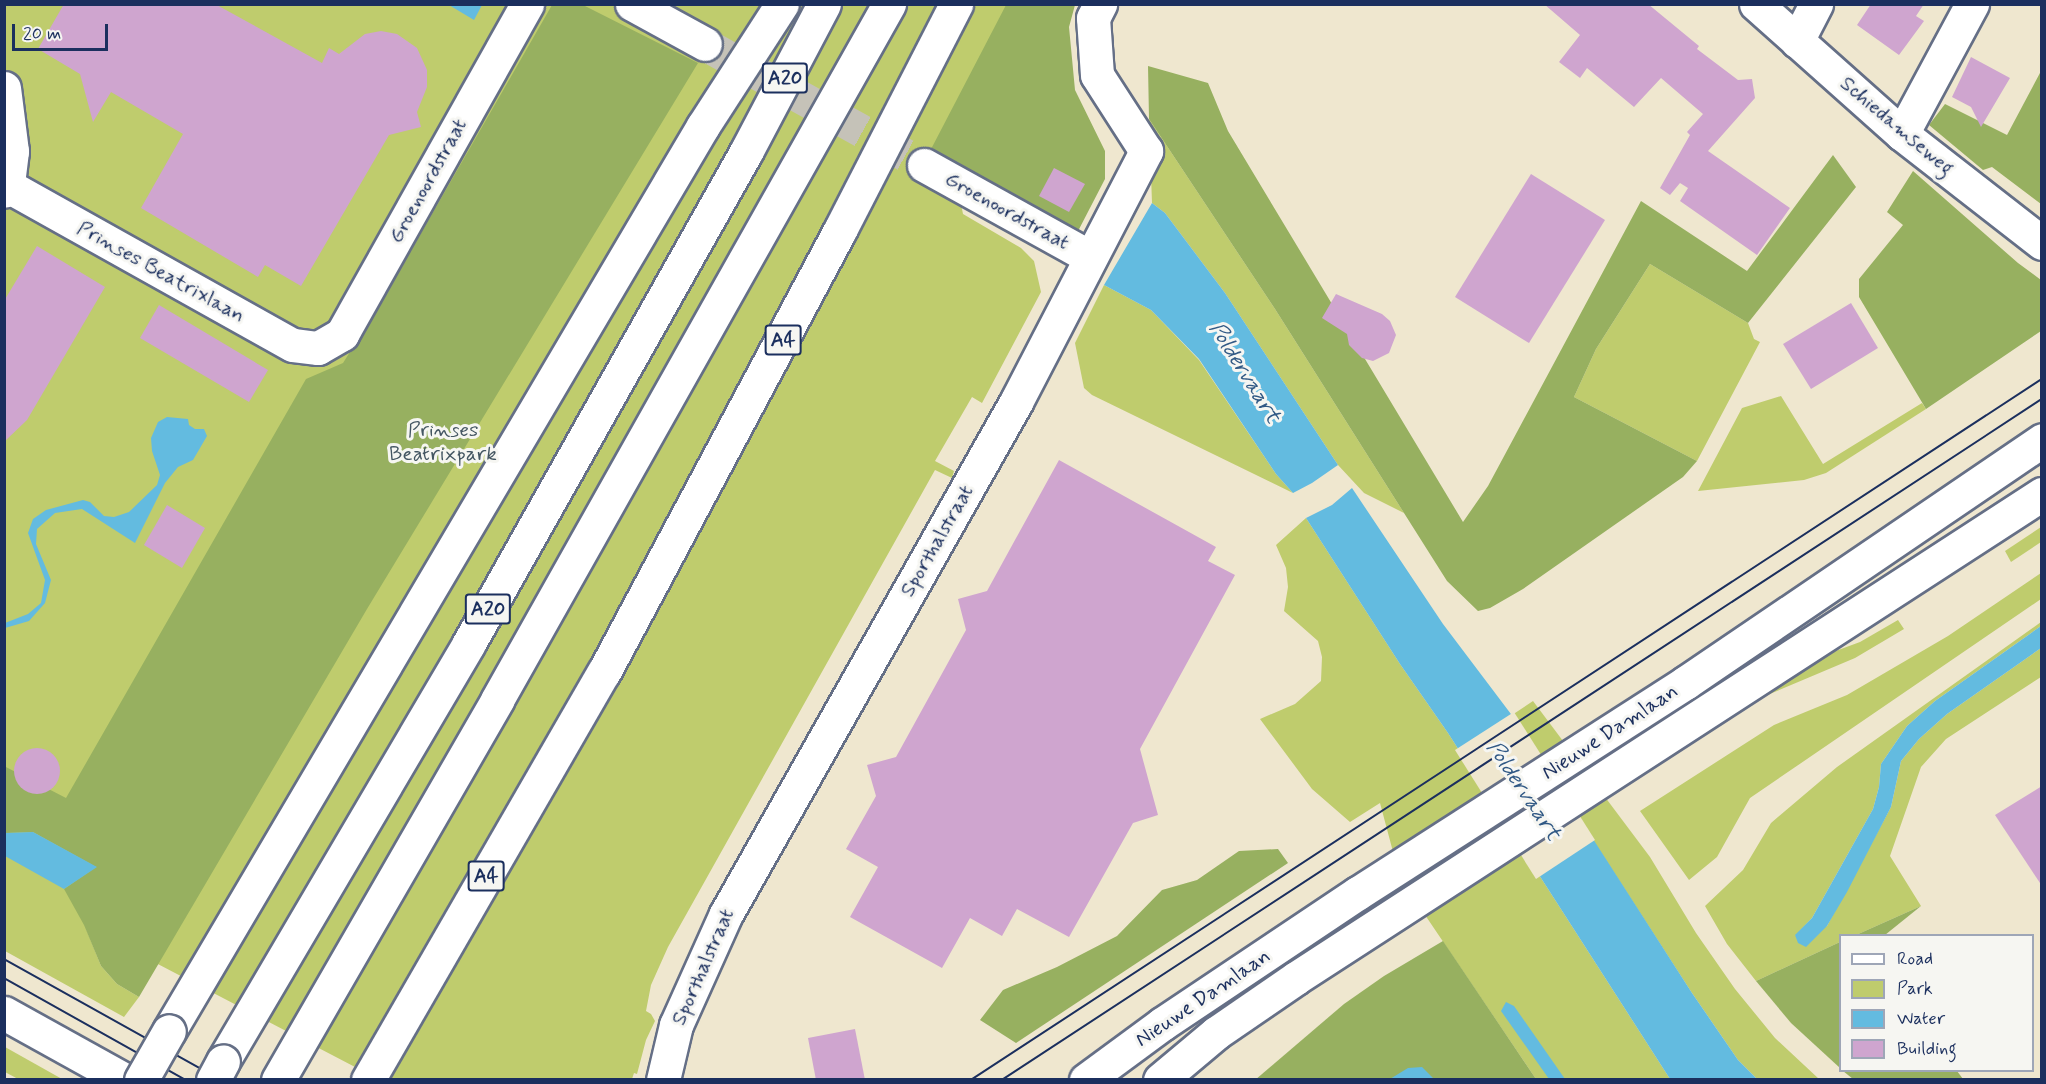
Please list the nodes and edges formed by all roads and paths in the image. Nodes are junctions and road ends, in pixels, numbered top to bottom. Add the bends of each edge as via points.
1 (527, 4) edge
2 (632, 4) edge
3 (782, 4) edge
4 (824, 4) edge
5 (889, 4) edge
6 (956, 4) edge
7 (1100, 4) edge
8 (1756, 4) edge
9 (1816, 4) edge
10 (1972, 4) edge
11 (1797, 41) junction
12 (705, 44) tunnel mouth
13 (4, 88) edge
14 (1902, 134) junction
15 (924, 165) tunnel mouth
16 (6, 189) edge
17 (2042, 243) edge
18 (1090, 257) junction
19 (318, 348) joint
20 (2042, 440) edge
21 (2042, 494) edge
22 (4, 1013) edge
23 (218, 1070) edge
24 (663, 1079) edge
25 (125, 1080) edge
26 (141, 1080) edge
27 (278, 1080) edge
28 (368, 1080) edge
29 (1086, 1080) edge
30 (1160, 1080) edge

1 - 19 main road, Groenoordstraat via 342,334
2 - 12 main road
3 - 26 main road, A20, bridge via 703,126
4 - 23 main road, A20 via 746,152 469,643
5 - 27 main road, A20
6 - 28 main road, A4 via 840,231 604,672
7 - 18 main road, Sporthalstraat via 1094,18 1097,75 1146,151
8 - 11 main road, Schiedamseweg
9 - 11 main road
10 - 14 main road
11 - 14 main road, Schiedamseweg
13 - 16 main road, Prinses Beatrixlaan via 12,152
14 - 17 main road, Schiedamseweg
15 - 18 main road, Groenoordstraat
16 - 19 main road, Prinses Beatrixlaan via 293,345
18 - 24 main road, Sporthalstraat via 1016,402 726,914 676,1025
20 - 29 main road, Nieuwe Damlaan via 1685,683 1162,1024
21 - 30 main road, Nieuwe Damlaan via 1296,978 1216,1033
22 - 25 main road

